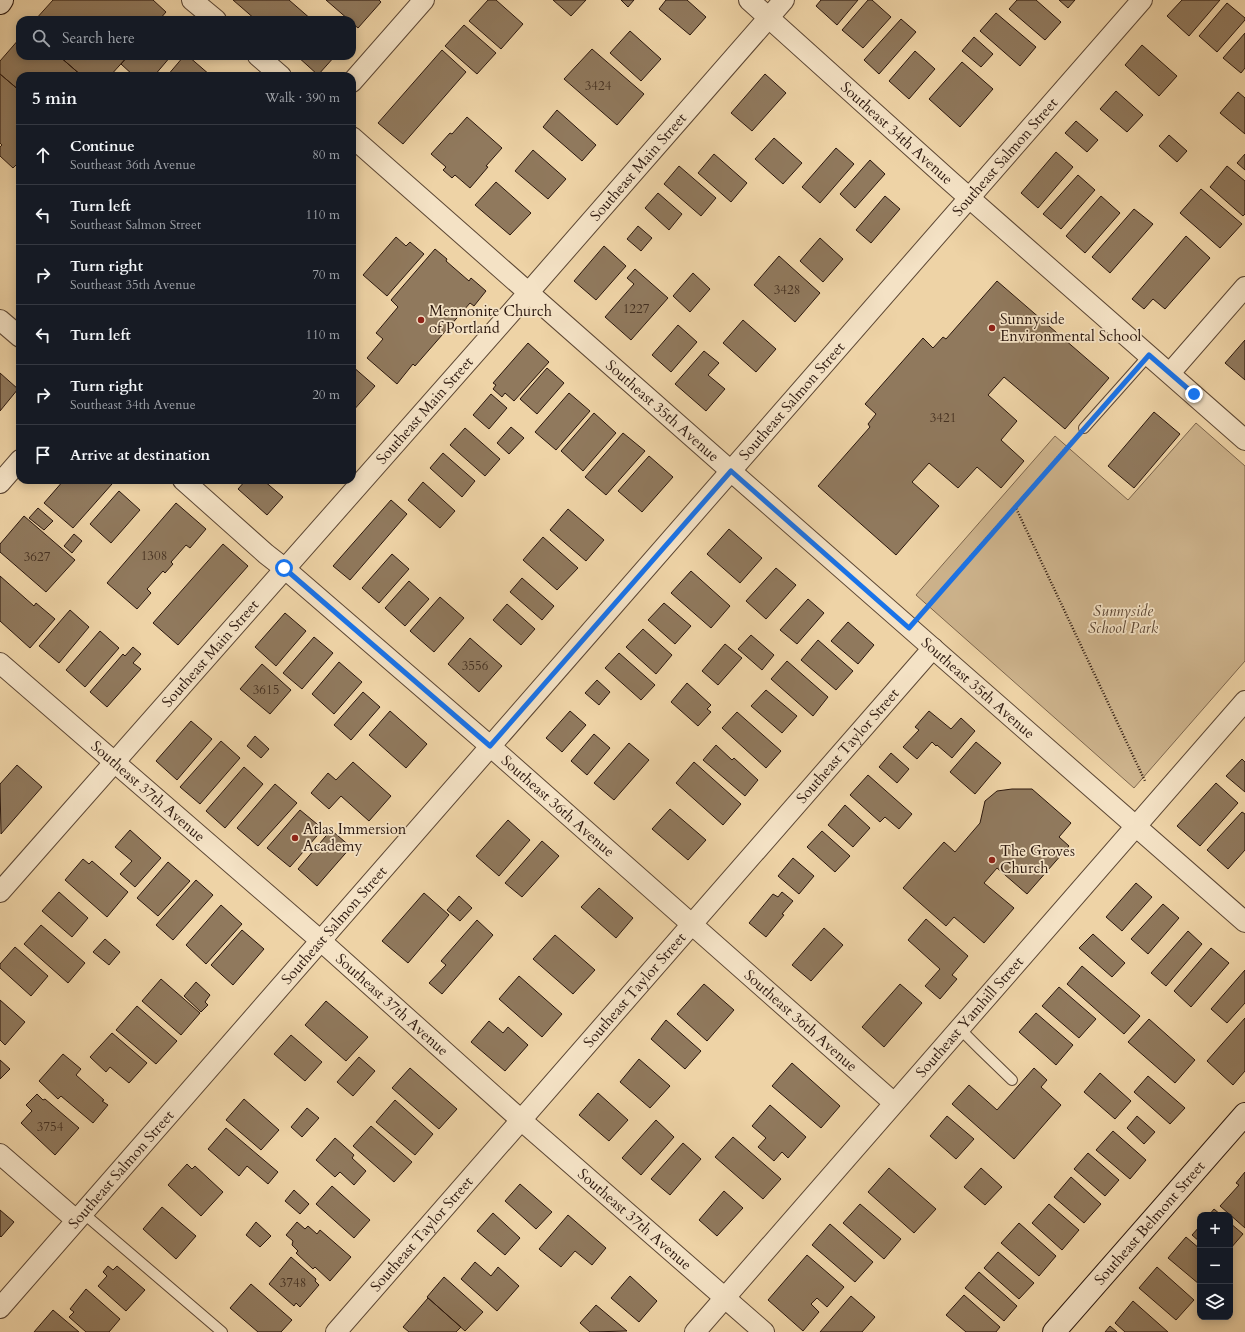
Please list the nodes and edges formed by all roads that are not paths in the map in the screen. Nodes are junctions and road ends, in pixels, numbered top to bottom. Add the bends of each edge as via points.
1 (2, 0) edge
2 (192, 0) edge
3 (424, 0) edge
4 (749, 0) edge
5 (784, 0) edge
6 (1142, 0) edge
7 (0, 3) edge
8 (211, 16) edge
9 (769, 18) junction
10 (263, 60) edge
11 (276, 72) edge
12 (356, 77) edge
13 (356, 141) edge
14 (969, 197) junction
15 (1245, 287) edge
16 (529, 292) junction
17 (0, 320) edge
18 (16, 334) edge
19 (1149, 355) junction
20 (1170, 373) junction
21 (1084, 428) road end
22 (1245, 440) edge
23 (16, 465) edge
24 (731, 471) junction
25 (0, 483) edge
26 (187, 484) edge
27 (284, 568) junction
28 (932, 648) junction
29 (0, 663) edge
30 (1245, 701) edge
31 (490, 746) junction
32 (114, 762) junction
33 (1136, 826) junction
34 (0, 892) edge
35 (1245, 922) edge
36 (692, 924) junction
37 (320, 941) junction
38 (960, 1028) junction
39 (1012, 1080) dead end
40 (894, 1103) junction
41 (1245, 1114) edge
42 (521, 1120) junction
43 (0, 1154) edge
44 (80, 1216) junction
45 (724, 1298) junction
46 (0, 1308) edge
47 (1060, 1330) edge
48 (222, 1332) edge
49 (336, 1332) edge
50 (695, 1332) edge
51 (764, 1332) edge

1 - 7 main road
2 - 8 street
3 - 12 street
4 - 9 street, Southeast 34th Avenue
5 - 9 street, Southeast Main Street
6 - 14 street, Southeast Salmon Street
9 - 14 street, Southeast 34th Avenue
9 - 16 street, Southeast Main Street
10 - 11 street
13 - 16 street, Southeast 35th Avenue
14 - 19 street, Southeast 34th Avenue
14 - 24 street, Southeast Salmon Street
15 - 20 street
16 - 24 street, Southeast 35th Avenue
16 - 27 street, Southeast Main Street
17 - 18 street
19 - 20 street, Southeast 34th Avenue
19 - 21 lane
20 - 22 street, Southeast 34th Avenue
23 - 25 street
24 - 28 street, Southeast 35th Avenue
24 - 31 street, Southeast Salmon Street
26 - 27 street, Southeast 36th Avenue
27 - 31 street, Southeast 36th Avenue
27 - 32 street, Southeast Main Street
28 - 33 street, Southeast 35th Avenue
28 - 36 street, Southeast Taylor Street
29 - 32 street, Southeast 37th Avenue
30 - 33 street, Southeast Yamhill Street
31 - 36 street, Southeast 36th Avenue
31 - 37 street, Southeast Salmon Street
32 - 34 street, Southeast Main Street
32 - 37 street, Southeast 37th Avenue
33 - 35 street, Southeast 35th Avenue
33 - 38 street, Southeast Yamhill Street
36 - 40 street, Southeast 36th Avenue
36 - 42 street, Southeast Taylor Street
37 - 42 street, Southeast 37th Avenue
37 - 44 street, Southeast Salmon Street
38 - 39 lane
38 - 40 street, Southeast Yamhill Street
40 - 45 street, Southeast Yamhill Street
41 - 47 main road, Southeast Belmont Street
42 - 45 street, Southeast 37th Avenue
42 - 49 street, Southeast Taylor Street
43 - 44 street
44 - 46 street, Southeast Salmon Street
44 - 48 lane
45 - 50 street, Southeast Yamhill Street
45 - 51 street, Southeast 37th Avenue

